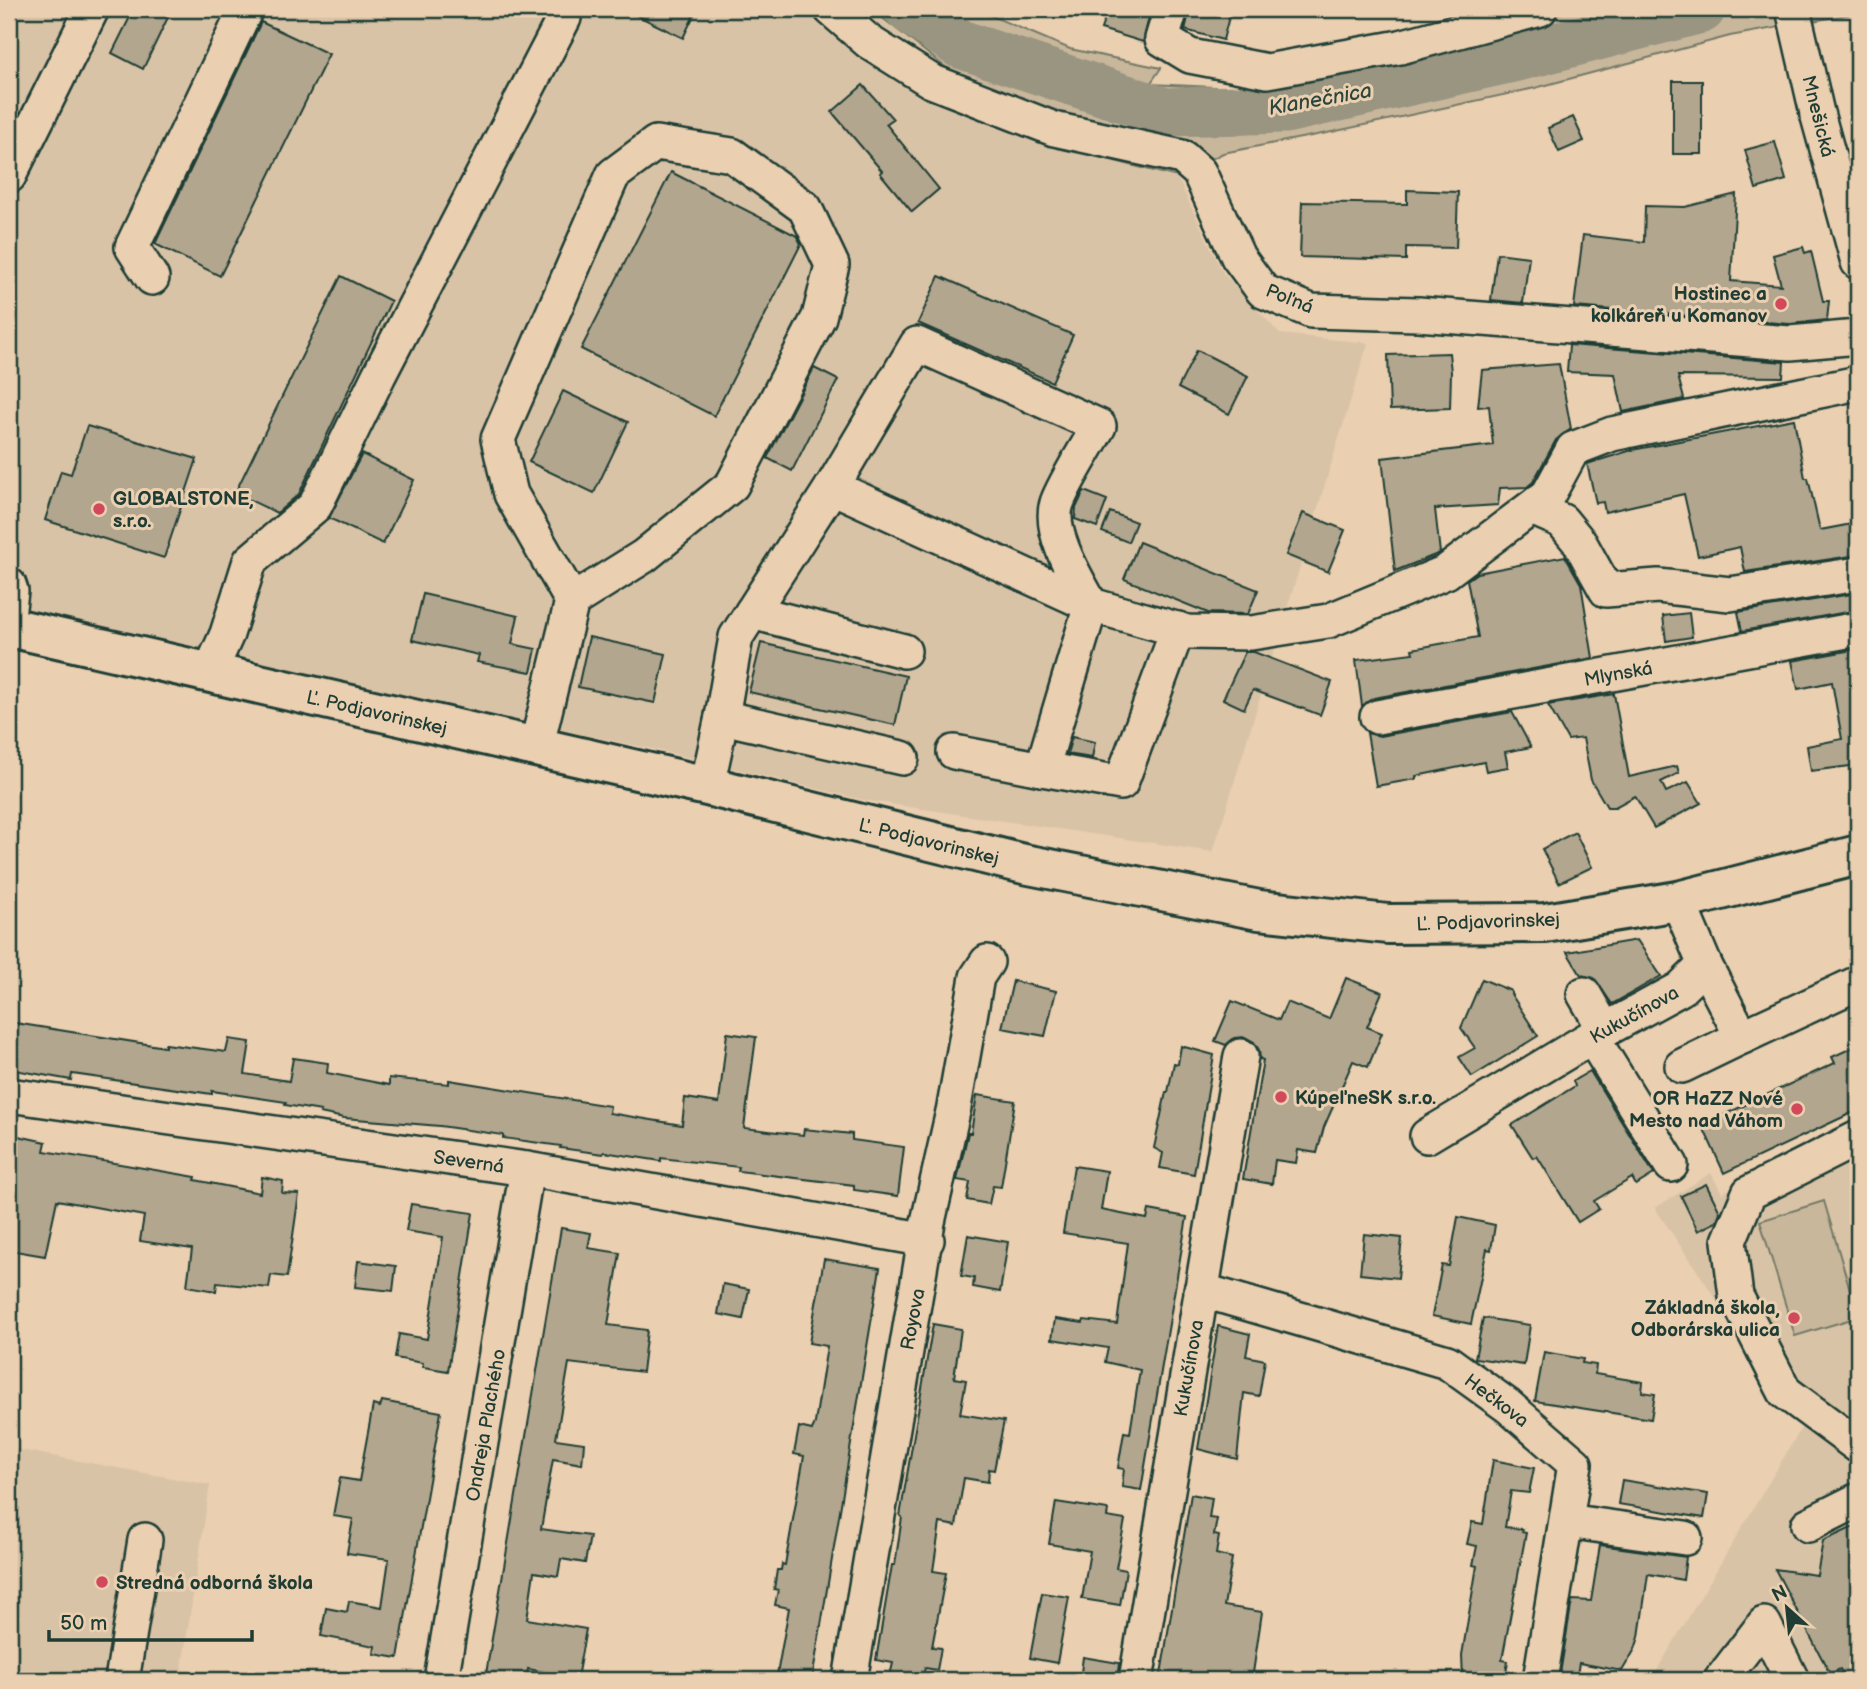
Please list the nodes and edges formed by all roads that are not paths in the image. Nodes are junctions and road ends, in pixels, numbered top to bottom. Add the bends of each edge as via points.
1 (92, 9) edge
2 (246, 9) edge
3 (831, 9) edge
4 (1171, 9) edge
5 (1540, 9) edge
6 (1793, 9) edge
7 (564, 18) dead end
8 (9, 176) edge
9 (1858, 262) edge
10 (152, 278) dead end
11 (1858, 337) edge
12 (1858, 383) edge
13 (832, 487) junction
14 (1532, 508) junction
15 (1858, 574) edge
16 (9, 585) edge
17 (572, 601) junction
18 (1091, 605) junction
19 (9, 608) edge
20 (751, 612) junction
21 (9, 627) edge
22 (1178, 629) junction
23 (1858, 629) edge
24 (904, 651) dead end
25 (209, 674) junction
26 (722, 717) junction
27 (1377, 717) dead end
28 (536, 748) junction
29 (954, 752) dead end
30 (901, 758) dead end
31 (1042, 769) junction
32 (707, 786) junction
33 (1858, 855) edge
34 (1678, 901) junction
35 (987, 962) dead end
36 (1705, 965) junction
37 (1858, 983) edge
38 (1584, 994) dead end
39 (1599, 1033) junction
40 (1742, 1037) junction
41 (1241, 1056) dead end
42 (1682, 1066) dead end
43 (9, 1095) edge
44 (1427, 1136) dead end
45 (1858, 1138) edge
46 (1671, 1166) dead end
47 (527, 1169) junction
48 (927, 1240) junction
49 (1201, 1290) junction
50 (1858, 1446) edge
51 (1858, 1500) edge
52 (1567, 1521) junction
53 (1808, 1525) dead end
54 (1685, 1538) dead end
55 (145, 1540) dead end
56 (122, 1680) edge
57 (441, 1680) edge
58 (850, 1680) edge
59 (1136, 1680) edge
60 (1540, 1680) edge
61 (1721, 1680) edge
62 (1793, 1680) edge

1 - 8 street
2 - 10 street via 132,247
3 - 11 street, Poľná via 869,42 931,81 1055,129 1182,157 1199,172 1238,257 1263,291 1311,311 1418,314 1790,343
4 - 5 street via 1162,39 1190,56 1267,71 1400,47
6 - 9 street, Mnešická via 1816,113
7 - 25 street via 314,506 250,561
12 - 14 street via 1612,434 1573,449 1548,495
13 - 18 street
13 - 18 street via 917,344 1099,426 1056,505 1057,534
13 - 20 street
14 - 15 street via 1562,522 1580,543 1606,590 1658,586 1730,594
14 - 22 street via 1446,572 1328,621 1251,633
16 - 19 street
17 - 17 street via 644,556 732,485 819,317 832,265 805,208 732,155 656,143 613,174 498,439 510,494
17 - 28 street
18 - 22 street
18 - 31 street
20 - 24 street
20 - 26 street via 736,637
21 - 25 main road, Ľ. Podjavorinskej
22 - 31 street via 1121,783
23 - 27 street, Mlynská
25 - 28 main road, Ľ. Podjavorinskej
26 - 30 street
26 - 32 street
28 - 32 main road, Ľ. Podjavorinskej
29 - 31 street
32 - 34 main road, Ľ. Podjavorinskej via 1024,864 1259,910 1388,923 1545,923
33 - 34 main road, Ľ. Podjavorinskej
34 - 36 street
35 - 48 street, Royova via 977,977
36 - 39 street, Kukučínova via 1680,989
36 - 40 street
37 - 40 street
38 - 39 street
39 - 44 street, Kukučínova
39 - 46 street
40 - 42 street
41 - 49 street, Kukučínova
43 - 47 street, Severná
45 - 50 street via 1749,1193 1729,1241 1735,1297 1785,1392
47 - 48 street, Severná
47 - 57 street, Ondreja Plachého
48 - 58 street, Royova
49 - 52 street, Hečkova via 1447,1362 1508,1406 1575,1464
49 - 59 street, Kukučínova
51 - 53 street
52 - 54 street
52 - 60 street, Hečkova
55 - 56 street
61 - 62 street via 1764,1624

